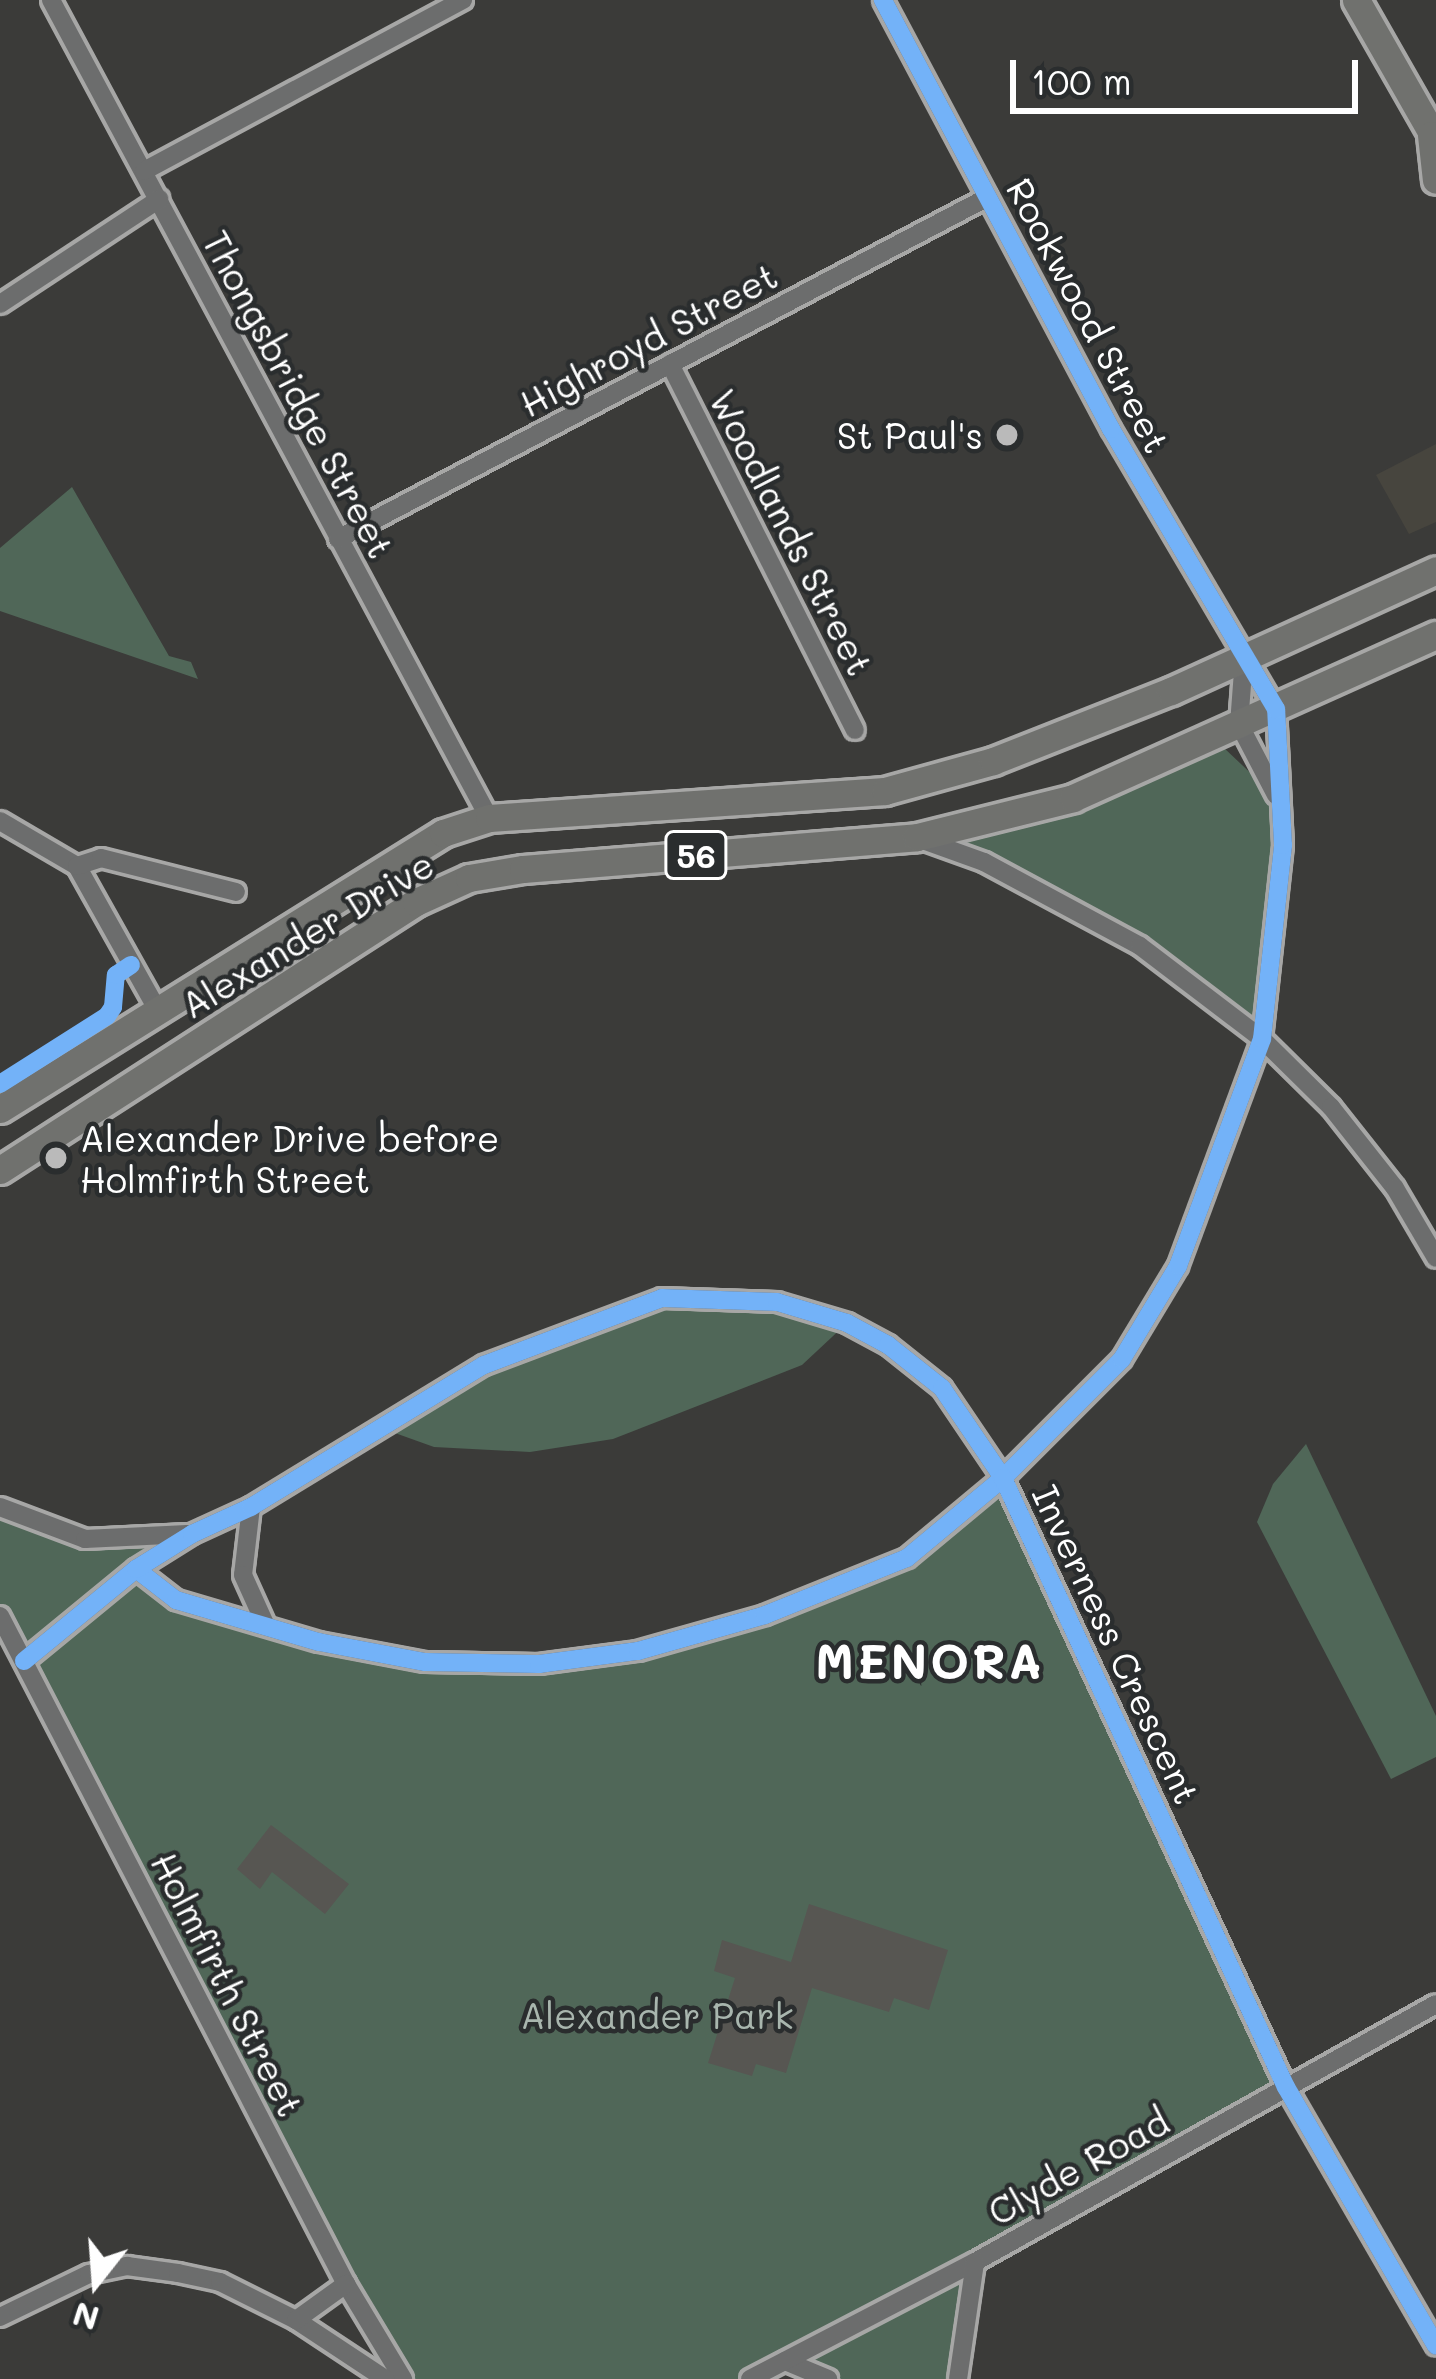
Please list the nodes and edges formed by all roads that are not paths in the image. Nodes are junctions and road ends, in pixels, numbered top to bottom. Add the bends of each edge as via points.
1 (51, 0) edge
2 (463, 0) edge
3 (883, 0) edge
4 (1356, 0) edge
5 (1434, 137) edge
6 (144, 171) junction
7 (1436, 180) edge
8 (988, 197) junction
9 (159, 199) junction
10 (0, 304) edge
11 (670, 364) junction
12 (338, 539) junction
13 (1436, 570) edge
14 (1436, 634) edge
15 (1244, 658) junction
16 (1276, 709) junction
17 (1239, 724) junction
18 (855, 730) dead end
19 (1278, 799) junction
20 (489, 818) junction
21 (0, 821) edge
22 (917, 837) junction
23 (77, 866) junction
24 (236, 892) dead end
25 (157, 1009) junction
26 (1262, 1039) junction
27 (0, 1108) edge
28 (0, 1170) edge
29 (1436, 1258) edge
30 (1003, 1478) junction
31 (0, 1507) edge
32 (251, 1507) junction
33 (192, 1534) junction
34 (136, 1570) junction
35 (0, 1616) edge
36 (266, 1626) junction
37 (24, 1660) junction
38 (1436, 2004) edge
39 (1286, 2086) junction
40 (975, 2262) junction
41 (346, 2284) junction
42 (0, 2317) edge
43 (296, 2320) junction
44 (1436, 2346) edge
45 (785, 2361) junction
46 (385, 2379) edge
47 (403, 2379) edge
48 (750, 2379) edge
49 (828, 2379) edge
50 (958, 2379) edge

1 - 6 street, Thongsbridge Street
2 - 6 street
3 - 8 street, Rookwood Street
4 - 5 main road
5 - 7 main road
6 - 9 street, Thongsbridge Street
8 - 11 street, Highroyd Street
8 - 15 street, Rookwood Street
9 - 10 street
9 - 12 street, Thongsbridge Street
11 - 12 street, Highroyd Street
11 - 18 street, Woodlands Street
12 - 20 street, Thongsbridge Street
13 - 15 main road, Alexander Drive / 56
14 - 16 main road, Alexander Drive / 56
15 - 16 street, Rookwood Street
15 - 17 street
15 - 20 main road, Alexander Drive / 56 via 993,761 885,791
16 - 17 main road, Alexander Drive / 56
16 - 19 street
17 - 19 street
17 - 22 main road, Alexander Drive / 56 via 1073,798
19 - 26 street via 1283,845
20 - 25 main road, Alexander Drive / 56 via 443,833
21 - 23 street
22 - 26 street via 984,862 1140,946
22 - 28 main road, Alexander Drive / 56 via 469,878 416,902
23 - 24 street via 101,858
23 - 25 street
25 - 27 main road, Alexander Drive / 56
26 - 29 street via 1331,1107 1395,1188
26 - 30 street via 1178,1266 1122,1359
30 - 32 street, Inverness Crescent via 942,1388 847,1323 777,1302 662,1298 484,1365
30 - 36 street via 907,1558 765,1616 638,1651 539,1664 425,1662
30 - 39 street, Inverness Crescent
31 - 33 street via 85,1540
32 - 33 street, Inverness Crescent
32 - 36 street via 243,1575
33 - 34 street, Inverness Crescent
34 - 36 street via 176,1600
34 - 37 street, Inverness Crescent
35 - 37 street, Holmfirth Street
37 - 41 street, Holmfirth Street
38 - 39 street, Clyde Road
39 - 40 street, Clyde Road
39 - 44 street, Inverness Crescent
40 - 45 street, Clyde Road
40 - 50 street
41 - 43 street
41 - 47 street, Holmfirth Street
42 - 43 street via 89,2274 128,2266 220,2282
43 - 46 street
45 - 48 street, Clyde Road
45 - 49 street

